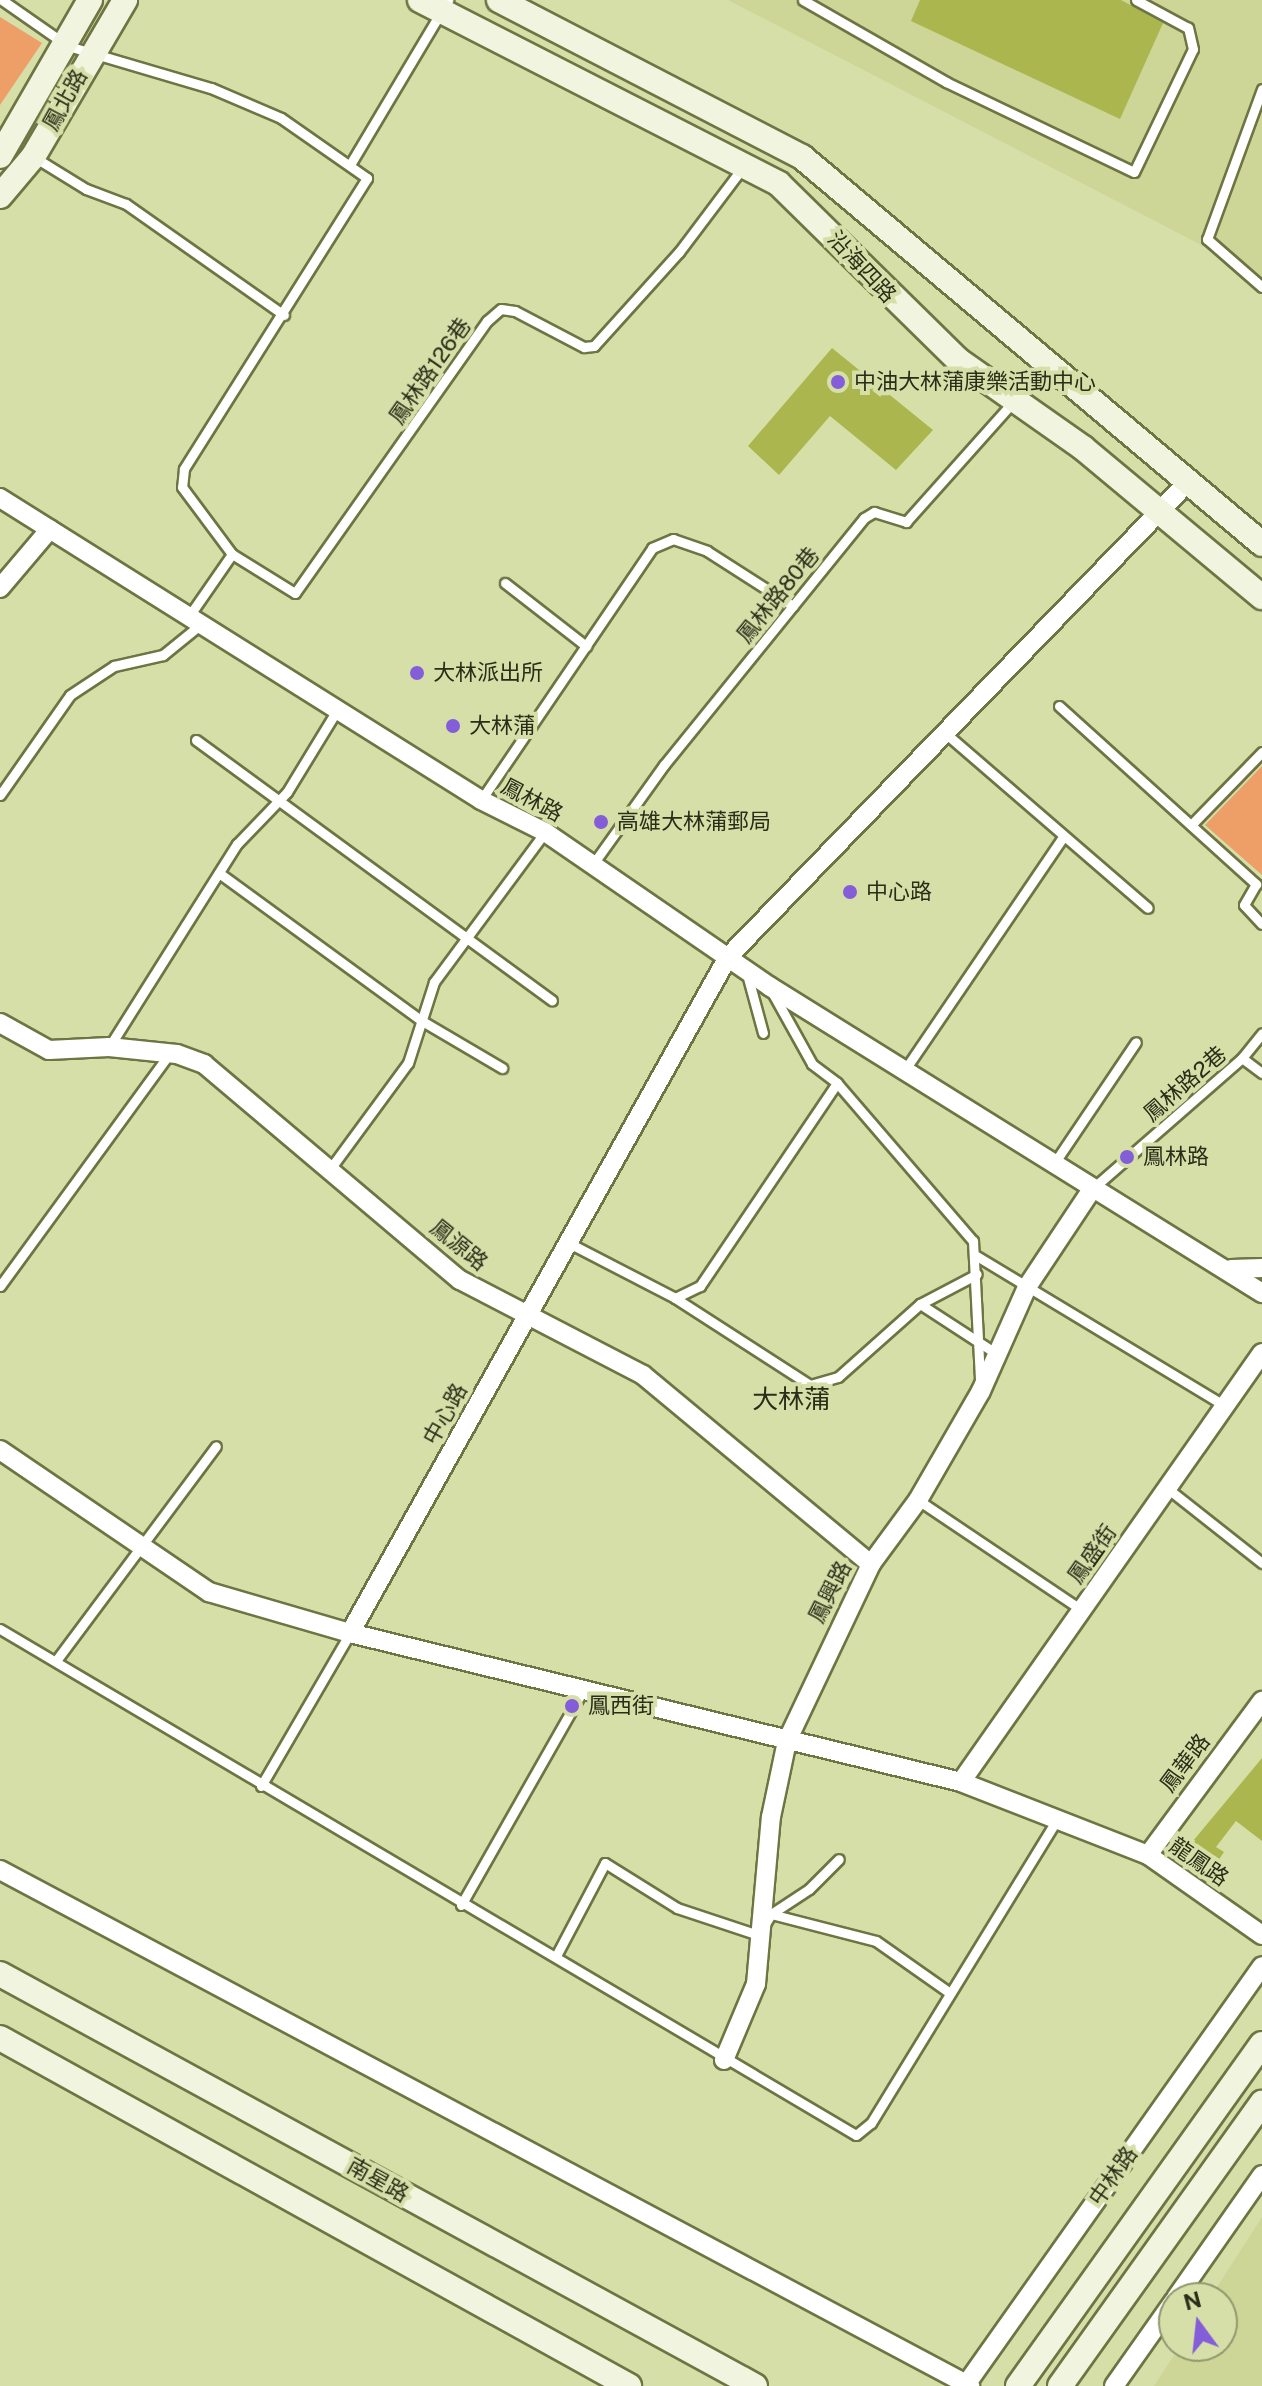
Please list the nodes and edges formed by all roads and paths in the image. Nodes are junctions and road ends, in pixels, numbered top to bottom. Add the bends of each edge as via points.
1 (2, 0) edge
2 (90, 0) edge
3 (125, 0) edge
4 (803, 0) edge
5 (1136, 0) edge
6 (511, 2) edge
7 (437, 4) edge
8 (79, 51) junction
9 (1262, 89) edge
10 (0, 156) edge
11 (33, 157) junction
12 (351, 163) junction
13 (744, 166) junction
14 (0, 196) edge
15 (1262, 287) edge
16 (284, 315) junction
17 (1015, 399) junction
18 (1188, 482) junction
19 (0, 498) edge
20 (1157, 510) junction
21 (50, 529) junction
22 (1262, 544) edge
23 (232, 554) junction
24 (505, 583) dead end
25 (0, 588) edge
26 (1262, 597) edge
27 (793, 606) junction
28 (195, 620) junction
29 (586, 646) junction
30 (1059, 706) dead end
31 (337, 710) junction
32 (944, 732) junction
33 (196, 740) dead end
34 (1262, 752) edge
35 (0, 795) edge
36 (279, 800) junction
37 (481, 800) junction
38 (1191, 825) junction
39 (545, 832) junction
40 (1064, 836) junction
41 (593, 864) junction
42 (219, 873) junction
43 (1148, 908) dead end
44 (1262, 924) edge
45 (466, 938) junction
46 (728, 957) junction
47 (746, 969) junction
48 (769, 986) junction
49 (552, 1001) dead end
50 (422, 1021) junction
51 (0, 1023) edge
52 (763, 1033) dead end
53 (1262, 1033) edge
54 (1136, 1042) dead end
55 (109, 1047) junction
56 (169, 1054) junction
57 (1242, 1058) junction
58 (502, 1068) dead end
59 (904, 1071) junction
60 (1262, 1073) edge
61 (837, 1083) junction
62 (1053, 1165) junction
63 (330, 1169) junction
64 (1092, 1189) junction
65 (569, 1243) junction
66 (975, 1255) junction
67 (1262, 1268) edge
68 (1231, 1269) junction
69 (977, 1274) junction
70 (0, 1286) edge
71 (1027, 1287) junction
72 (1262, 1293) edge
73 (675, 1298) junction
74 (920, 1304) junction
75 (528, 1316) junction
76 (979, 1342) junction
77 (1262, 1353) edge
78 (997, 1354) junction
79 (981, 1391) junction
80 (1225, 1406) junction
81 (216, 1446) dead end
82 (0, 1450) edge
83 (1167, 1488) junction
84 (918, 1500) junction
85 (139, 1548) junction
86 (1262, 1563) edge
87 (871, 1564) junction
88 (1082, 1610) junction
89 (0, 1629) edge
90 (350, 1633) junction
91 (58, 1658) junction
92 (583, 1690) junction
93 (1262, 1701) edge
94 (787, 1741) junction
95 (961, 1782) junction
96 (261, 1786) junction
97 (1058, 1817) junction
98 (1148, 1855) junction
99 (839, 1859) dead end
100 (0, 1870) edge
101 (461, 1905) junction
102 (771, 1914) junction
103 (758, 1935) junction
104 (1262, 1935) edge
105 (556, 1956) junction
106 (1262, 1966) edge
107 (0, 1974) edge
108 (950, 1993) junction
109 (0, 2038) edge
110 (1262, 2044) edge
111 (724, 2060) junction
112 (1262, 2103) edge
113 (1262, 2175) edge
114 (1187, 2282) edge
115 (1158, 2323) edge
116 (967, 2385) edge
117 (629, 2386) edge
118 (755, 2386) edge
119 (1018, 2386) edge
120 (1060, 2386) edge
121 (1114, 2386) edge

1 - 8 lane
2 - 8 street, 鳳北路
3 - 8 street, 鳳北路
4 - 5 lane via 946,82 1134,172 1193,49 1188,28
6 - 18 street, 沿海四路 via 802,157
7 - 12 lane
7 - 13 street, 沿海四路
8 - 10 street, 鳳北路
8 - 11 street, 鳳北路
8 - 12 lane via 211,88 281,118
9 - 15 lane via 1207,239
11 - 14 street, 鳳北路
11 - 16 lane via 139,212
12 - 16 lane via 367,178 367,187
13 - 17 street, 沿海四路 via 779,184 883,292 958,360
13 - 23 lane, 鳳林路126巷 via 679,252 594,346 515,311 501,309 487,321 295,593
16 - 23 lane via 181,480
17 - 20 street, 沿海四路
17 - 27 lane, 鳳林路80巷 via 906,522 874,512 864,518
18 - 20 street, 中心路
18 - 22 street, 沿海四路
19 - 21 street, 鳳林路
20 - 26 street, 沿海四路
20 - 32 street, 中心路
21 - 25 street
21 - 28 street, 鳳林路
23 - 28 lane
24 - 29 lane
27 - 29 lane via 707,551 673,539 641,555
27 - 41 lane, 鳳林路80巷 via 664,765
28 - 31 street, 鳳林路
28 - 35 lane via 163,655 114,666 70,695
29 - 37 lane
30 - 38 lane
31 - 36 lane
31 - 37 street, 鳳林路
32 - 40 lane
32 - 46 street, 中心路
33 - 36 lane
34 - 38 lane
36 - 42 lane via 251,825
36 - 45 lane
37 - 39 street, 鳳林路
38 - 44 lane via 1256,884 1244,905
39 - 41 street, 鳳林路
39 - 45 lane
40 - 43 lane
40 - 59 lane
41 - 46 street, 鳳林路
42 - 50 lane
42 - 55 lane
45 - 49 lane
45 - 50 lane via 434,982
46 - 47 street, 鳳林路
46 - 65 street, 中心路
47 - 48 street, 鳳林路
47 - 52 lane
48 - 59 street, 鳳林路
48 - 61 lane via 812,1064
50 - 58 lane
50 - 63 lane via 408,1063
51 - 55 street, 鳳源路 via 49,1050
53 - 57 lane, 鳳林路2巷
54 - 62 lane
55 - 56 street, 鳳源路
56 - 63 street, 鳳源路 via 204,1064
56 - 70 lane
57 - 60 lane
57 - 64 lane, 鳳林路2巷
59 - 62 street, 鳳林路
61 - 66 lane via 960,1224
61 - 73 lane via 700,1286
62 - 64 street, 鳳林路
63 - 75 street, 鳳源路 via 460,1280
64 - 68 street, 鳳林路
64 - 71 street, 鳳興路
65 - 73 lane
65 - 75 street, 中心路
66 - 69 lane
66 - 71 lane
67 - 68 street
68 - 72 street, 鳳林路
69 - 74 lane
69 - 76 lane
71 - 78 street, 鳳興路
71 - 80 lane
73 - 74 lane via 810,1385 838,1377
74 - 76 lane
75 - 87 street, 鳳源路 via 643,1375 689,1407
75 - 90 street, 中心路
76 - 78 lane
76 - 79 lane
77 - 80 street, 鳳盛街
78 - 79 street, 鳳興路
79 - 84 street, 鳳興路
80 - 83 street, 鳳盛街
81 - 85 lane
82 - 85 street
83 - 86 lane
83 - 88 street, 鳳盛街
84 - 87 street, 鳳興路
84 - 88 lane
85 - 90 street via 209,1592
85 - 91 lane
87 - 94 street, 鳳興路
88 - 95 street, 鳳盛街
89 - 91 lane
90 - 92 street
90 - 96 lane
91 - 96 lane
92 - 94 street
92 - 101 lane
93 - 98 street, 鳳華路
94 - 95 street
94 - 103 street, 鳳興路 via 771,1817
95 - 97 street
96 - 101 lane
97 - 98 street
97 - 108 lane
98 - 104 street, 龍鳳路
99 - 102 lane via 809,1889
100 - 116 street
101 - 105 lane
102 - 103 lane
102 - 108 lane via 876,1941
103 - 105 lane via 677,1908 605,1863
103 - 111 street, 鳳興路 via 751,2004
105 - 111 lane
106 - 116 street, 中林路
107 - 118 street, 南星路
108 - 111 lane via 863,2133 844,2131
109 - 117 street
110 - 119 street, 中林路
112 - 120 street
113 - 114 street
115 - 121 street

